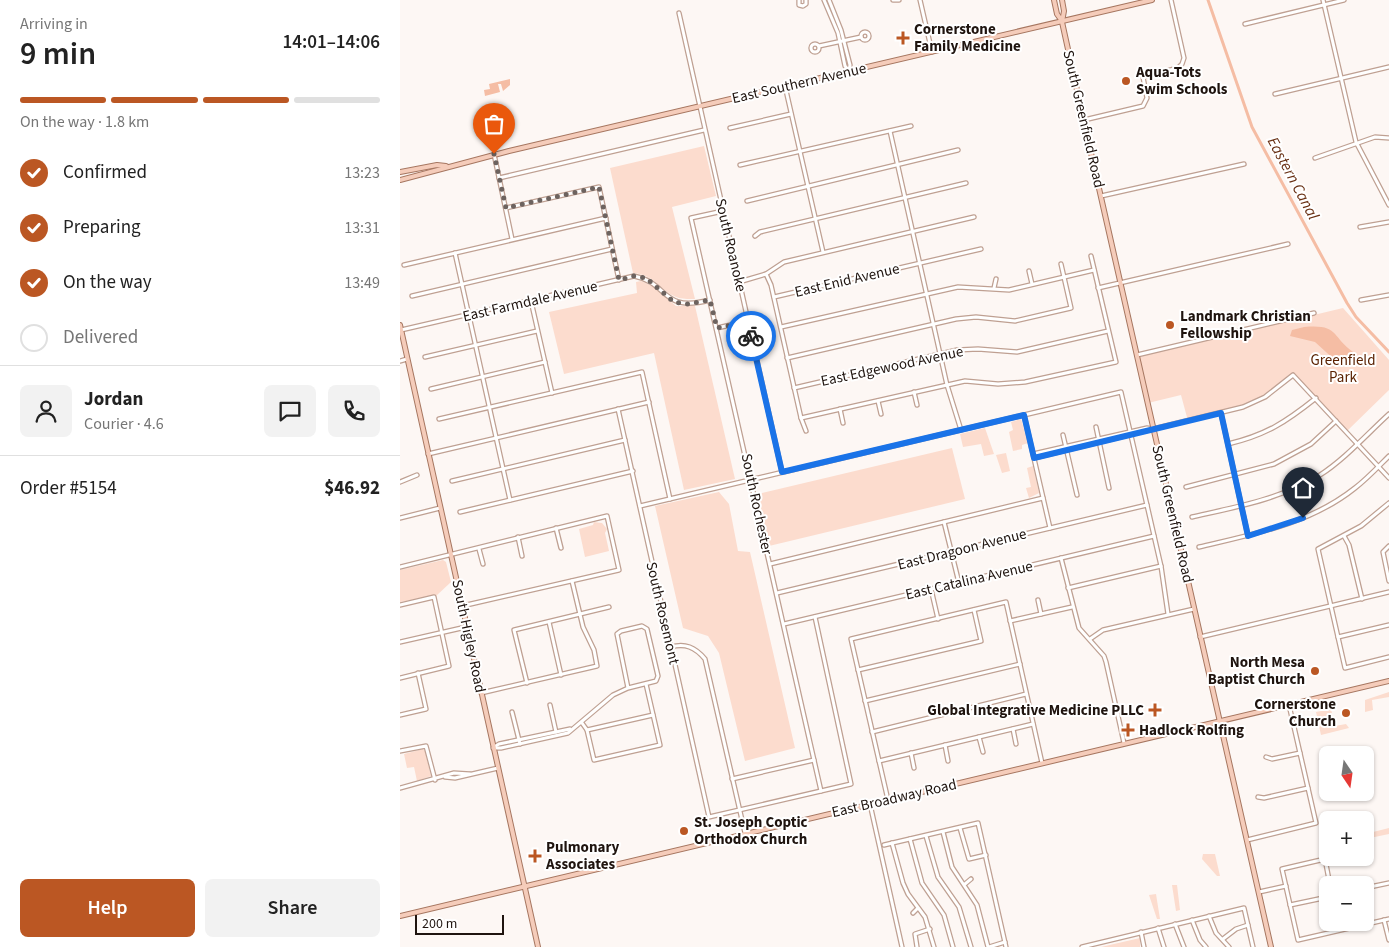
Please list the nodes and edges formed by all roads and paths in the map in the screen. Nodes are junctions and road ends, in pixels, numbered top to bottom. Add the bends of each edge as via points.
1 (799, 0) edge
2 (808, 0) edge
3 (824, 0) edge
4 (828, 0) edge
5 (898, 0) edge
6 (920, 0) edge
7 (1054, 0) edge
8 (1062, 0) edge
9 (1152, 0) edge
10 (1170, 0) edge
11 (1323, 0) edge
12 (1344, 0) edge
13 (893, 1) edge
14 (1324, 5) junction
15 (679, 13) dead end
16 (1062, 22) junction
17 (1245, 24) dead end
18 (861, 37) dead end
19 (842, 42) junction
20 (819, 46) dead end
21 (932, 52) junction
22 (1389, 67) edge
23 (849, 71) junction
24 (1340, 78) junction
25 (785, 86) junction
26 (1274, 94) dead end
27 (699, 106) junction
28 (791, 114) junction
29 (1084, 120) junction
30 (911, 126) dead end
31 (730, 128) dead end
32 (704, 130) junction
33 (890, 130) junction
34 (1389, 138) edge
35 (1356, 142) junction
36 (958, 150) dead end
37 (800, 151) junction
38 (494, 154) junction
39 (1315, 158) dead end
40 (1244, 164) dead end
41 (898, 165) junction
42 (446, 166) junction
43 (740, 166) dead end
44 (400, 172) edge
45 (499, 178) junction
46 (400, 180) edge
47 (966, 184) dead end
48 (807, 186) junction
49 (1101, 196) junction
50 (906, 198) junction
51 (747, 201) dead end
52 (1389, 205) edge
53 (506, 208) junction
54 (723, 211) junction
55 (974, 217) dead end
56 (606, 218) junction
57 (815, 219) junction
58 (1389, 222) edge
59 (1360, 226) dead end
60 (913, 231) junction
61 (755, 236) dead end
62 (512, 239) junction
63 (1288, 244) dead end
64 (612, 249) junction
65 (981, 249) dead end
66 (823, 252) junction
67 (455, 253) junction
68 (1091, 256) dead end
69 (920, 262) junction
70 (1062, 264) dead end
71 (404, 265) dead end
72 (1094, 270) junction
73 (1029, 271) dead end
74 (766, 274) junction
75 (1064, 277) junction
76 (996, 279) dead end
77 (619, 280) junction
78 (739, 282) junction
79 (1120, 283) junction
80 (461, 284) junction
81 (1032, 284) junction
82 (994, 288) junction
83 (1098, 288) junction
84 (927, 293) junction
85 (1389, 295) edge
86 (412, 296) dead end
87 (774, 297) junction
88 (710, 300) junction
89 (1361, 300) dead end
90 (531, 301) junction
91 (1314, 312) dead end
92 (468, 315) junction
93 (748, 322) junction
94 (934, 323) junction
95 (781, 327) junction
96 (401, 328) edge
97 (717, 328) junction
98 (538, 331) junction
99 (1108, 331) junction
100 (476, 346) junction
101 (940, 354) junction
102 (1137, 355) junction
103 (425, 357) dead end
104 (787, 358) junction
105 (407, 359) junction
106 (400, 361) edge
107 (544, 362) junction
108 (482, 377) junction
109 (947, 385) junction
110 (794, 388) junction
111 (431, 389) dead end
112 (914, 392) junction
113 (552, 393) junction
114 (1316, 398) junction
115 (878, 401) junction
116 (648, 402) junction
117 (917, 405) dead end
118 (489, 407) junction
119 (618, 409) junction
120 (840, 409) junction
121 (1221, 413) junction
122 (881, 414) dead end
123 (1389, 414) edge
124 (1024, 415) junction
125 (801, 418) junction
126 (439, 419) dead end
127 (1336, 421) junction
128 (844, 423) dead end
129 (1096, 427) dead end
130 (1153, 429) junction
131 (961, 430) junction
132 (806, 431) dead end
133 (1131, 434) junction
134 (1063, 435) dead end
135 (496, 438) junction
136 (625, 440) junction
137 (1100, 441) junction
138 (1357, 443) junction
139 (1228, 444) junction
140 (1066, 449) junction
141 (428, 454) junction
142 (1034, 456) junction
143 (1389, 456) edge
144 (1378, 467) junction
145 (503, 469) junction
146 (632, 472) junction
147 (782, 472) junction
148 (417, 475) dead end
149 (1235, 475) junction
150 (1389, 478) edge
151 (751, 479) junction
152 (452, 481) dead end
153 (400, 482) edge
154 (1186, 487) dead end
155 (1109, 488) dead end
156 (1077, 496) dead end
157 (1044, 498) junction
158 (670, 499) junction
159 (510, 500) junction
160 (1389, 503) edge
161 (1147, 505) junction
162 (640, 506) junction
163 (1242, 506) junction
164 (440, 508) junction
165 (460, 512) dead end
166 (1192, 517) dead end
167 (400, 518) edge
168 (944, 522) junction
169 (556, 528) junction
170 (1050, 528) junction
171 (1154, 536) junction
172 (1248, 536) junction
173 (1344, 536) junction
174 (518, 537) junction
175 (1389, 546) edge
176 (1199, 547) dead end
177 (561, 548) dead end
178 (479, 549) junction
179 (952, 552) junction
180 (451, 555) junction
181 (522, 556) dead end
182 (1061, 558) junction
183 (483, 564) dead end
184 (770, 564) junction
185 (1161, 566) junction
186 (400, 567) edge
187 (572, 581) junction
188 (1389, 581) edge
189 (958, 583) junction
190 (1068, 588) junction
191 (931, 589) junction
192 (1389, 592) edge
193 (777, 593) junction
194 (1362, 599) junction
195 (1038, 600) dead end
196 (400, 605) edge
197 (462, 606) junction
198 (1331, 606) junction
199 (609, 607) dead end
200 (1072, 607) junction
201 (1194, 609) junction
202 (974, 610) junction
203 (580, 614) junction
204 (1041, 614) junction
205 (1168, 614) junction
206 (815, 616) junction
207 (938, 619) junction
208 (1010, 621) junction
209 (549, 622) junction
210 (784, 624) junction
211 (1389, 625) edge
212 (466, 627) junction
213 (442, 632) junction
214 (1200, 637) junction
215 (1338, 637) junction
216 (1090, 639) junction
217 (400, 642) edge
218 (671, 647) junction
219 (1389, 657) edge
220 (1020, 664) junction
221 (858, 670) junction
222 (418, 673) junction
223 (561, 675) junction
224 (400, 678) edge
225 (1389, 681) edge
226 (527, 683) junction
227 (646, 684) junction
228 (628, 688) junction
229 (481, 693) junction
230 (1026, 694) junction
231 (865, 701) junction
232 (550, 705) dead end
233 (1289, 705) junction
234 (512, 712) dead end
235 (400, 715) edge
236 (653, 715) junction
237 (582, 722) junction
238 (1220, 722) junction
239 (1033, 724) junction
240 (1012, 729) junction
241 (587, 730) junction
242 (872, 732) junction
243 (557, 733) junction
244 (979, 737) junction
245 (518, 740) junction
246 (1124, 743) junction
247 (520, 744) junction
248 (1016, 744) dead end
249 (944, 745) junction
250 (493, 748) junction
251 (400, 751) edge
252 (983, 752) dead end
253 (911, 753) junction
254 (1300, 753) junction
255 (1266, 758) dead end
256 (814, 760) junction
257 (879, 761) junction
258 (948, 761) dead end
259 (1042, 763) junction
260 (498, 768) junction
261 (914, 768) dead end
262 (732, 779) junction
263 (435, 780) junction
264 (400, 788) edge
265 (1308, 788) junction
266 (821, 791) junction
267 (1258, 797) dead end
268 (888, 800) junction
269 (870, 804) junction
270 (739, 810) junction
271 (960, 828) junction
272 (943, 832) junction
273 (745, 833) junction
274 (926, 836) junction
275 (910, 840) junction
276 (1247, 840) junction
277 (892, 843) junction
278 (884, 846) dead end
279 (986, 855) junction
280 (1328, 876) edge
281 (971, 879) dead end
282 (1389, 883) edge
283 (965, 884) junction
284 (524, 886) junction
285 (1286, 886) junction
286 (1374, 886) edge
287 (1258, 892) junction
288 (1319, 899) edge
289 (1290, 905) junction
290 (917, 909) junction
291 (913, 913) dead end
292 (400, 916) edge
293 (1209, 916) junction
294 (1389, 919) edge
295 (1192, 920) junction
296 (1384, 920) junction
297 (1175, 924) junction
298 (1248, 925) junction
299 (1158, 928) junction
300 (930, 929) junction
301 (1140, 932) junction
302 (1222, 939) junction
303 (1389, 940) edge
304 (1006, 945) edge
305 (538, 947) edge
306 (902, 947) edge
307 (917, 947) edge
308 (934, 947) edge
309 (953, 947) edge
310 (970, 947) edge
311 (989, 947) edge
312 (1082, 947) edge
313 (1144, 947) edge
314 (1164, 947) edge
315 (1184, 947) edge
316 (1206, 947) edge
317 (1229, 947) edge
318 (1253, 947) edge
319 (1271, 947) edge

1 - 2 street via 798,4 802,6
3 - 19 street
4 - 19 street
5 - 13 street
6 - 21 street
7 - 16 main road, South Greenfield Road
8 - 16 main road, South Greenfield Road
9 - 16 main road, East Southern Avenue
10 - 29 street via 1184,58 1182,64 1178,68 1143,77 1147,98 1143,106
11 - 14 street
12 - 14 street
14 - 17 street
14 - 24 street
15 - 27 street, South Roanoke
16 - 21 main road, East Southern Avenue
16 - 29 main road, South Greenfield Road
18 - 19 street
19 - 20 street
19 - 23 street
21 - 23 main road, East Southern Avenue
22 - 24 street
23 - 25 main road, East Southern Avenue
24 - 26 street
24 - 35 street
25 - 27 main road, East Southern Avenue
25 - 28 street
27 - 32 street, South Roanoke
27 - 38 main road, East Southern Avenue
28 - 31 street
28 - 37 street
29 - 49 main road, South Greenfield Road
30 - 33 street
32 - 45 street
32 - 54 street, South Roanoke
33 - 37 street
33 - 41 street
34 - 35 street via 1375,137
35 - 39 street
35 - 52 street
36 - 41 street
37 - 43 street
37 - 48 street
38 - 42 main road, East Southern Avenue
38 - 45 street
40 - 49 street
41 - 48 street
41 - 50 street
42 - 44 main road, East Southern Avenue
42 - 46 main road, East Southern Avenue
45 - 53 street
47 - 50 street
48 - 51 street
48 - 57 street
49 - 79 main road, South Greenfield Road
50 - 57 street
50 - 60 street
53 - 56 street via 599,187
53 - 62 street
54 - 78 street, South Roanoke
54 - 88 street, South Rochester via 691,218
55 - 60 street
56 - 62 street
56 - 64 street
57 - 61 street
57 - 66 street
58 - 59 street
60 - 66 street
60 - 69 street
62 - 67 street
63 - 79 street
64 - 77 street
64 - 80 street
65 - 69 street, East Enid Avenue
66 - 74 street via 784,262
67 - 71 street
67 - 80 street
68 - 72 street
69 - 84 street
69 - 87 street, East Enid Avenue
70 - 75 street
72 - 75 street
72 - 83 street
73 - 81 street
74 - 78 street
74 - 87 street
75 - 81 street
75 - 94 street via 1071,308 1015,321 966,317
76 - 82 street
77 - 88 street, East Farmdale Avenue via 634,276 646,278 674,302 688,304
77 - 90 street, East Farmdale Avenue
78 - 93 street, South Roanoke
79 - 83 street
79 - 102 main road, South Greenfield Road
80 - 86 street
80 - 92 street
81 - 82 street via 1009,290
82 - 84 street via 958,287
83 - 99 street
84 - 94 street
84 - 95 street
85 - 89 street
87 - 95 street
88 - 97 street, South Rochester
90 - 92 street, East Farmdale Avenue
90 - 98 street
91 - 102 street
92 - 96 street, East Farmdale Avenue
92 - 100 street
93 - 97 street
93 - 147 street, South Roanoke
94 - 101 street
94 - 104 street
95 - 104 street
96 - 105 main road, South Higley Road
97 - 151 street, South Rochester
98 - 100 street
98 - 107 street
99 - 101 street, East Edgewood Avenue via 1017,352 969,349
99 - 109 street via 1116,362 1025,382 998,384 972,380
100 - 103 street
100 - 108 street
101 - 109 street
101 - 110 street, East Edgewood Avenue
102 - 130 main road, South Greenfield Road
104 - 110 street
105 - 106 street
105 - 141 main road, South Higley Road
107 - 108 street
107 - 113 street
108 - 111 street
108 - 118 street
109 - 112 street
109 - 131 street
110 - 125 street
112 - 115 street
112 - 117 street
113 - 116 street via 642,372
113 - 118 street
114 - 121 street via 1294,375 1255,403
114 - 127 street
114 - 139 street via 1276,428
115 - 120 street
115 - 122 street
116 - 119 street
116 - 158 street
118 - 126 street
118 - 135 street
119 - 135 street
119 - 136 street, South Rosemont
120 - 125 street
120 - 128 street
121 - 130 street
121 - 139 street
123 - 138 street
124 - 131 street
124 - 133 street via 1121,392
124 - 142 street
125 - 132 street
127 - 138 street
127 - 149 street via 1294,454 1274,464
129 - 137 street
130 - 133 street
130 - 201 main road, South Greenfield Road
131 - 147 street
133 - 137 street
133 - 161 street
134 - 140 street
135 - 141 street
135 - 145 street
136 - 145 street
136 - 146 street, South Rosemont
137 - 140 street
137 - 155 street
138 - 144 street
138 - 163 street via 1335,464 1303,484
139 - 149 street
140 - 142 street
140 - 156 street
141 - 164 main road, South Higley Road
142 - 157 street
143 - 144 street
144 - 150 street
144 - 172 street via 1356,488 1315,513
145 - 152 street
145 - 159 street
146 - 159 street
146 - 162 street, South Rosemont
147 - 151 street
148 - 153 street
149 - 154 street
149 - 163 street
151 - 158 street
151 - 184 street, South Rochester
157 - 168 street
157 - 170 street
158 - 162 street
159 - 165 street
160 - 173 street
161 - 170 street, East Dragoon Avenue
161 - 171 street
162 - 218 street, South Rosemont
163 - 166 street
163 - 172 street
164 - 167 street
164 - 180 main road, South Higley Road
168 - 179 street
168 - 184 street
169 - 174 street
169 - 177 street
169 - 187 street via 606,516 619,570
170 - 179 street, East Dragoon Avenue
171 - 182 street, East Catalina Avenue
171 - 185 street
172 - 176 street
173 - 194 street
173 - 198 street via 1318,549
174 - 178 street
174 - 181 street
175 - 188 street via 1383,552
178 - 180 street
178 - 183 street
179 - 189 street
179 - 193 street, East Dragoon Avenue
180 - 186 street
180 - 197 main road, South Higley Road
182 - 189 street, East Catalina Avenue
182 - 190 street
184 - 193 street, South Rochester
185 - 190 street
185 - 205 street
187 - 197 street
187 - 203 street
189 - 191 street, East Catalina Avenue
190 - 200 street
191 - 206 street, East Catalina Avenue
191 - 207 street
192 - 194 street
193 - 210 street, South Rochester
194 - 198 street
195 - 204 street
196 - 213 street via 434,598
197 - 212 main road, South Higley Road
198 - 214 street
198 - 215 street
199 - 203 street
200 - 204 street
200 - 216 street via 1079,628
201 - 205 street
201 - 214 main road, South Greenfield Road
202 - 207 street
202 - 208 street via 1006,602
202 - 221 street via 981,641
203 - 209 street
203 - 223 street via 597,666
204 - 208 street
205 - 216 street via 1103,630
206 - 210 street, East Catalina Avenue
206 - 266 street via 851,784
207 - 221 street via 851,640
208 - 220 street
209 - 223 street
209 - 226 street via 514,630
210 - 256 street, South Rochester
211 - 215 street
212 - 213 street
212 - 229 main road, South Higley Road
213 - 217 street
213 - 222 street via 449,666
214 - 238 main road, South Greenfield Road
215 - 219 street via 1345,668
216 - 246 street via 1106,662
218 - 262 street via 688,646 705,659
218 - 270 street, South Rosemont via 709,817
220 - 230 street
220 - 231 street
221 - 231 street
222 - 224 street
222 - 235 street via 426,709
223 - 226 street
225 - 233 main road, East Broadway Road
226 - 229 street
227 - 228 street
227 - 228 street via 654,683 658,676 647,629 638,627 621,631 616,637
227 - 236 street
228 - 237 street via 613,695
229 - 250 main road, South Higley Road
230 - 239 street
230 - 242 street
231 - 242 street
232 - 243 street
233 - 238 main road, East Broadway Road
233 - 254 street
234 - 245 street
236 - 241 street
236 - 241 street via 660,745 632,752 594,760
237 - 241 street
237 - 243 street via 568,733
238 - 246 main road, East Broadway Road
238 - 276 main road, South Greenfield Road
239 - 240 street
239 - 259 street
240 - 244 street
240 - 248 street
242 - 257 street
243 - 245 street
243 - 247 street
244 - 249 street
244 - 252 street
245 - 247 street
245 - 250 street
246 - 259 main road, East Broadway Road
247 - 250 street
249 - 253 street
249 - 258 street
250 - 260 main road, South Higley Road
251 - 263 street via 426,746
253 - 257 street
253 - 261 street
254 - 255 street
254 - 265 street
256 - 262 street
256 - 266 street, South Rochester
257 - 268 street
259 - 268 main road, East Broadway Road
260 - 263 street via 470,774 457,773
260 - 284 main road, South Higley Road
262 - 270 street
263 - 264 street
265 - 267 street
265 - 276 street via 1316,823
266 - 270 street
268 - 269 main road, East Broadway Road
269 - 273 main road, East Broadway Road
269 - 306 street
270 - 273 street
271 - 272 street
271 - 279 street via 969,859
271 - 279 street via 978,823
272 - 274 street
272 - 283 street via 952,867
273 - 284 main road, East Broadway Road
274 - 275 street
274 - 310 street via 938,877 959,907
275 - 277 street
275 - 309 street via 922,883 944,915
276 - 287 main road, South Greenfield Road
277 - 278 street
277 - 290 street via 903,883
279 - 304 street
280 - 285 street via 1325,860 1282,870
281 - 283 street
282 - 286 street
283 - 311 street via 977,905
284 - 292 main road, East Broadway Road
284 - 305 main road, South Higley Road
285 - 287 street
285 - 289 street
287 - 319 main road, South Greenfield Road
288 - 289 street
289 - 296 street via 1298,940
290 - 291 street
290 - 300 street
293 - 295 street
293 - 298 street via 1244,908
293 - 302 street
294 - 296 street
295 - 297 street
295 - 316 street
296 - 303 street
297 - 299 street
297 - 315 street
298 - 302 street
298 - 318 street
299 - 301 street
299 - 314 street
300 - 307 street via 914,934
300 - 308 street
301 - 312 street
301 - 313 street
302 - 317 street
304 - 311 street

